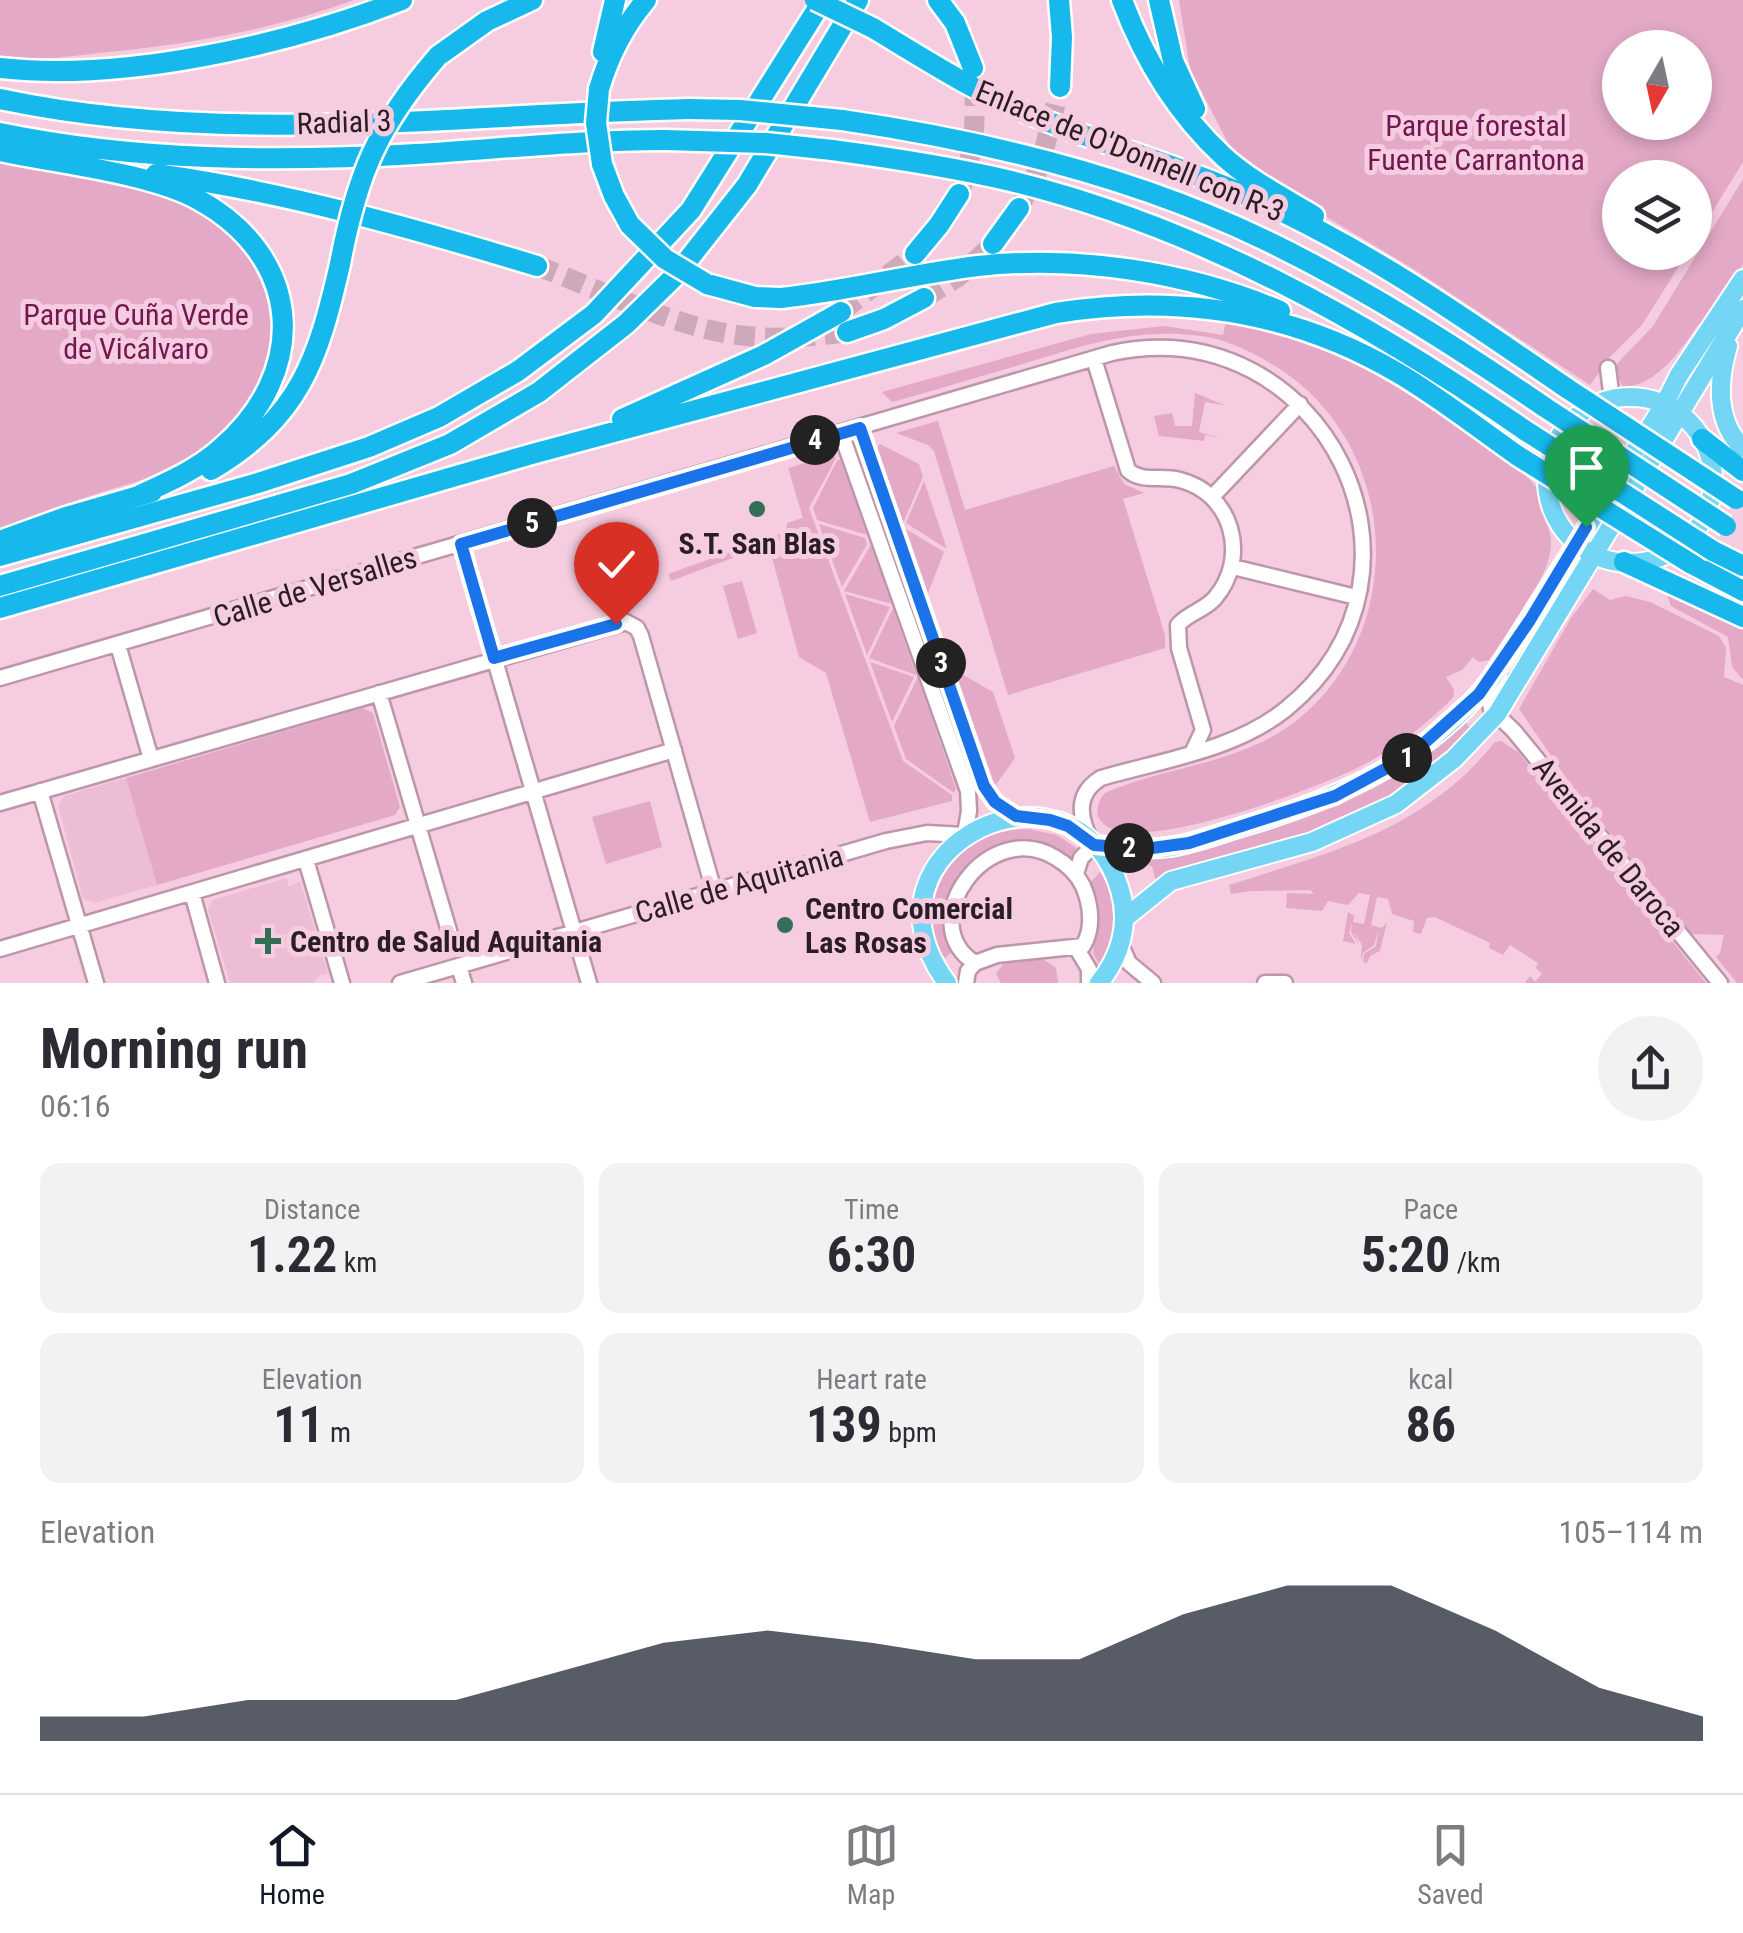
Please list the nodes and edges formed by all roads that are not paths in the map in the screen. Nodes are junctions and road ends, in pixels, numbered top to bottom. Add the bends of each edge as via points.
1 (402, 0) edge
2 (532, 0) edge
3 (615, 0) edge
4 (646, 0) edge
5 (819, 0) edge
6 (858, 0) edge
7 (938, 0) edge
8 (1059, 0) edge
9 (1122, 0) edge
10 (1159, 0) edge
11 (0, 68) edge
12 (973, 68) tunnel mouth
13 (1060, 87) tunnel mouth
14 (599, 89) junction
15 (0, 100) edge
16 (0, 133) edge
17 (0, 151) edge
18 (25, 156) junction
19 (1259, 181) junction
20 (959, 194) tunnel mouth
21 (1019, 208) tunnel mouth
22 (994, 244) tunnel mouth
23 (914, 254) tunnel mouth
24 (537, 266) tunnel mouth
25 (1743, 279) edge
26 (1415, 285) junction
27 (924, 298) tunnel mouth
28 (1738, 317) edge
29 (1094, 358) junction
30 (1608, 368) dead end
31 (1396, 372) junction
32 (1612, 400) junction
33 (1300, 404) junction
34 (1664, 405) junction
35 (1681, 415) junction
36 (860, 428) junction
37 (840, 433) junction
38 (1702, 440) junction
39 (1743, 448) edge
40 (532, 454) junction
41 (1743, 470) edge
42 (140, 496) junction
43 (1213, 496) junction
44 (1740, 501) edge
45 (1734, 530) edge
46 (0, 541) edge
47 (1576, 543) junction
48 (461, 544) junction
49 (1594, 554) junction
50 (0, 556) edge
51 (1624, 562) junction
52 (1743, 566) edge
53 (1233, 567) junction
54 (0, 586) edge
55 (1743, 590) edge
56 (1356, 597) junction
57 (0, 608) edge
58 (1743, 616) edge
59 (1530, 620) junction
60 (1554, 623) junction
61 (118, 645) junction
62 (494, 658) junction
63 (0, 678) edge
64 (379, 693) junction
65 (1497, 714) junction
66 (1203, 730) junction
67 (1232, 740) junction
68 (674, 750) junction
69 (1193, 752) junction
70 (151, 759) junction
71 (40, 791) junction
72 (534, 794) junction
73 (0, 803) edge
74 (1016, 816) junction
75 (419, 827) junction
76 (965, 835) junction
77 (1093, 844) junction
78 (306, 860) junction
79 (1076, 874) junction
80 (714, 891) junction
81 (192, 893) junction
82 (1125, 918) junction
83 (80, 926) junction
84 (575, 932) junction
85 (452, 941) dead end
86 (1120, 945) junction
87 (0, 949) edge
88 (1077, 949) junction
89 (974, 963) junction
90 (459, 966) junction
91 (96, 983) edge
92 (217, 983) edge
93 (342, 983) edge
94 (400, 983) edge
95 (464, 983) edge
96 (590, 983) edge
97 (947, 983) edge
98 (966, 983) edge
99 (1089, 983) edge
100 (1100, 983) edge
101 (1153, 983) edge
102 (1265, 983) edge
103 (1285, 983) edge
104 (1720, 983) edge

1 - 11 highway via 261,46 143,64 36,72
2 - 42 highway, bridge via 438,56 379,134 356,192 318,348 296,395 233,457 190,482
3 - 14 highway
4 - 14 highway via 619,38
5 - 26 highway, Enlace de O'Donnell con R-3, bridge via 966,84 1244,194
5 - 50 highway via 691,210 594,314 518,371 440,417 369,447
6 - 54 highway via 747,186 676,275 540,392 450,444 352,484
7 - 12 highway
8 - 13 highway
9 - 19 highway via 1156,74 1191,122
10 - 19 highway via 1186,94 1205,126
14 - 31 highway, bridge via 596,123 614,196 630,224 665,259 708,284 781,298 980,266 1065,264 1140,272 1267,305
15 - 45 highway, Radial 3, bridge via 150,121 271,125 740,110 923,132 1050,161 1262,239 1381,302
16 - 52 highway, Radial 3, bridge via 110,151 256,157 571,142 747,142 922,163 1015,182 1194,242 1296,289 1442,373
17 - 18 highway
18 - 24 highway via 275,194
18 - 42 highway via 196,198 253,241 276,283 282,347 258,404 220,450
19 - 26 highway
20 - 23 highway
21 - 22 highway
25 - 34 main road
26 - 44 highway, Enlace de O'Donnell con R-3, bridge
27 - 40 highway via 884,319 844,322
28 - 35 main road
28 - 39 main road via 1724,360 1722,404 1730,433
29 - 33 street, Calle de Versalles via 1169,347 1208,353 1260,373
29 - 36 street, Calle de Versalles
29 - 43 street via 1128,470 1144,478 1175,478
30 - 32 street
31 - 40 highway via 1278,321 1143,303 1056,313
31 - 55 highway, bridge via 1518,456
32 - 34 main road
32 - 47 main road via 1570,423 1550,457 1551,506
33 - 43 street
33 - 56 street, Calle de Versalles via 1330,438 1355,495 1362,537
34 - 35 main road
34 - 47 main road
35 - 38 main road
35 - 49 main road
36 - 37 street, Calle de Versalles
36 - 74 street via 984,786
37 - 48 street, Calle de Versalles
37 - 76 street via 968,790
38 - 41 highway
38 - 51 main road via 1713,486 1696,531 1671,552
40 - 57 highway
42 - 46 highway
43 - 53 street via 1233,538
47 - 49 main road
47 - 59 main road
48 - 61 street, Calle de Versalles
48 - 62 street
49 - 51 main road
49 - 60 main road
51 - 58 highway
51 - 60 main road via 1595,574
53 - 56 street
53 - 66 street via 1216,597 1178,626
56 - 67 street, Calle de Versalles via 1347,628 1316,679 1274,718
59 - 65 street via 1524,642 1489,697
59 - 77 main road via 1462,712 1375,776 1335,796 1189,843 1145,849
60 - 65 main road
61 - 63 street, Calle de Versalles
61 - 70 street
62 - 64 street
62 - 68 street via 632,624
62 - 72 street
64 - 70 street
64 - 75 street
65 - 82 main road via 1396,804 1312,842 1170,882
65 - 104 street, Avenida de Daroca
66 - 67 street
66 - 69 street
67 - 69 street, Calle de Versalles
68 - 72 street
68 - 80 street
69 - 77 street, Calle de Versalles via 1091,784 1081,817
70 - 71 street
71 - 73 street
71 - 83 street
72 - 75 street
72 - 84 street
74 - 76 main road
74 - 77 main road via 1068,826
75 - 78 street
75 - 85 street
76 - 80 street, Calle de Aquitania via 905,836
76 - 97 main road via 942,858 923,904 929,953
77 - 79 street
77 - 82 main road via 1117,878
78 - 81 street
78 - 93 street
79 - 88 street via 1090,914 1086,942
79 - 89 street via 1037,850 1000,852 980,863 957,894 952,916 960,951
80 - 84 street, Calle de Aquitania
81 - 83 street
81 - 92 street
82 - 86 main road
83 - 87 street
83 - 91 street
84 - 90 street, Calle de Aquitania
84 - 96 street
86 - 100 main road
86 - 101 street via 1129,963
88 - 89 street
88 - 99 street via 1090,969
89 - 98 street
90 - 94 street, Calle de Aquitania
90 - 95 street
102 - 103 street

